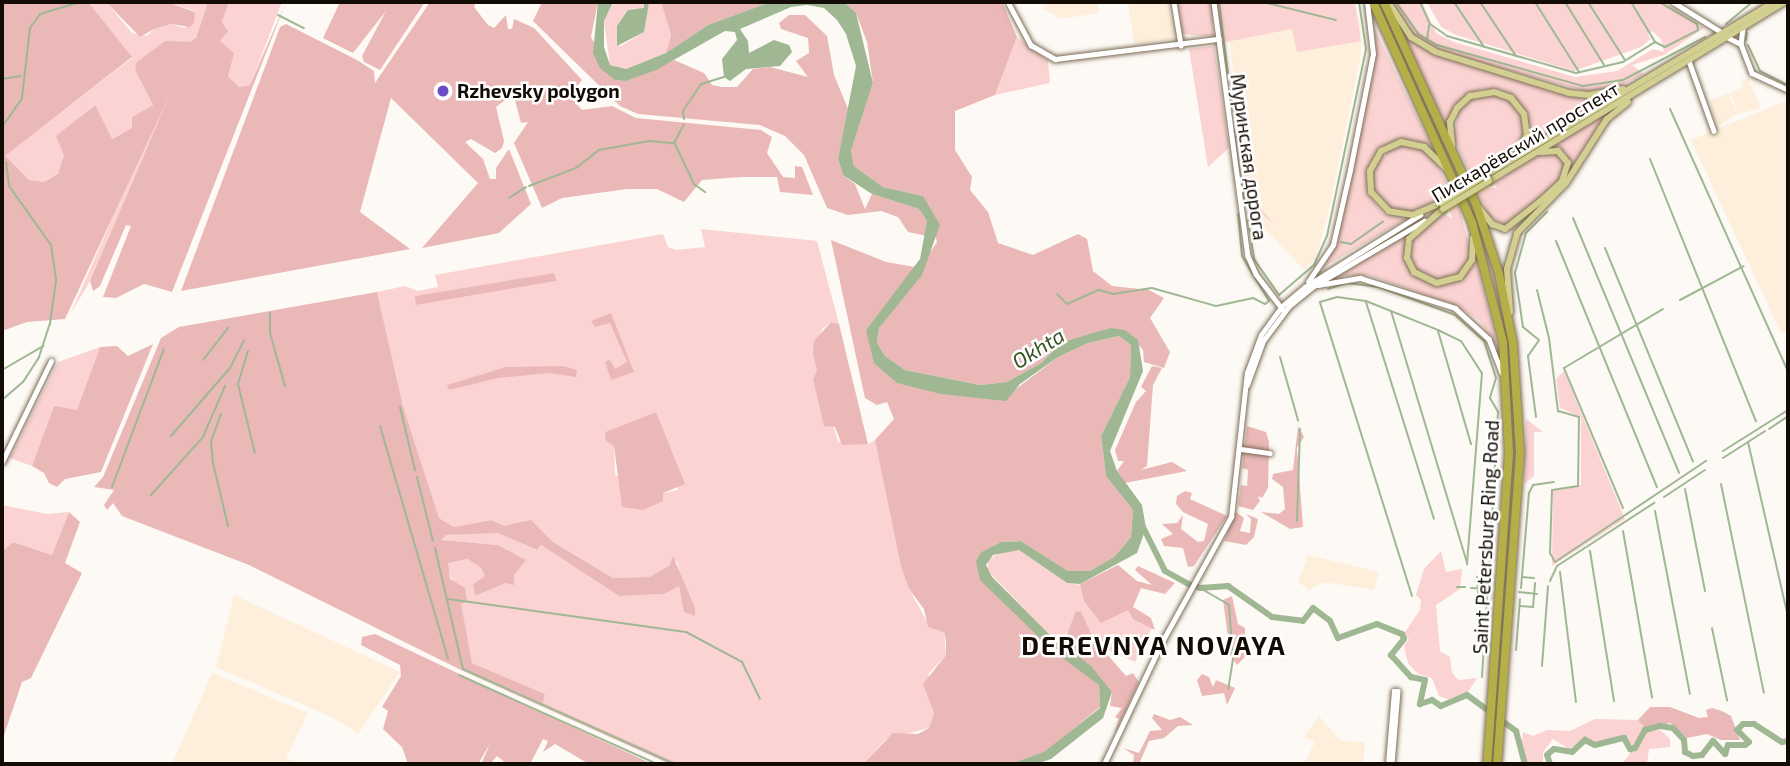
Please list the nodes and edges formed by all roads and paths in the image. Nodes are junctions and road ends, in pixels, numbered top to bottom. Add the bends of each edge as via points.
1 (1009, 2) edge
2 (1174, 2) edge
3 (1214, 2) edge
4 (1367, 2) edge
5 (1373, 2) edge
6 (1386, 2) edge
7 (1673, 2) edge
8 (1774, 2) edge
9 (1784, 2) edge
10 (1744, 27) junction
11 (1725, 35) junction
12 (1219, 39) junction
13 (1741, 44) junction
14 (1181, 45) junction
15 (1689, 60) junction
16 (1674, 69) junction
17 (1690, 75) junction
18 (1631, 87) junction
19 (1788, 90) edge
20 (1640, 91) junction
21 (1714, 131) dead end
22 (1453, 155) junction
23 (1532, 155) junction
24 (1506, 163) junction
25 (1449, 173) junction
26 (1487, 178) junction
27 (1476, 204) junction
28 (1442, 206) junction
29 (1427, 211) junction
30 (1424, 221) junction
31 (1472, 222) junction
32 (1305, 286) junction
33 (1314, 286) junction
34 (1271, 295) junction
35 (1292, 297) junction
36 (1282, 309) junction
37 (1274, 315) junction
38 (1513, 344) junction
39 (51, 361) dead end
40 (1246, 390) junction
41 (1508, 395) junction
42 (1241, 449) junction
43 (1270, 453) dead end
44 (2, 462) edge
45 (1104, 764) edge
46 (1390, 764) edge
47 (1487, 764) edge
48 (1497, 764) edge

1 - 14 street via 1031,45 1055,59
2 - 14 street
3 - 12 street, Муринская дорога
4 - 32 street via 1373,54 1339,222 1328,256
5 - 25 highway, Saint Petersburg Ring Road
6 - 18 main road via 1406,31 1436,52 1569,93 1589,95
6 - 22 highway, Saint Petersburg Ring Road
7 - 11 street
8 - 11 main road, Пискарёвский проспект
9 - 10 main road, Пискарёвский проспект
10 - 11 main road, Пискарёвский проспект
10 - 13 street
11 - 13 street
11 - 15 main road, Пискарёвский проспект
11 - 18 main road, Пискарёвский проспект
12 - 14 street
12 - 34 street, Муринская дорога via 1248,256
13 - 19 street via 1752,73
15 - 16 main road, Пискарёвский проспект
15 - 17 street
16 - 17 street
16 - 20 main road, Пискарёвский проспект
17 - 21 street
18 - 24 main road, Пискарёвский проспект
20 - 23 main road, Пискарёвский проспект
20 - 38 main road via 1606,119 1566,183 1528,218 1513,240 1507,279
22 - 24 main road via 1449,131 1457,108 1477,93 1498,92 1516,103 1527,124 1521,149
22 - 27 highway, Saint Petersburg Ring Road
23 - 26 main road, Пискарёвский проспект
23 - 27 main road via 1558,151 1567,158 1568,170 1519,221 1510,228 1498,228
24 - 26 main road, Пискарёвский проспект
25 - 29 main road via 1433,153 1415,143 1393,144 1375,157 1369,183 1381,206 1402,215
25 - 31 highway, Saint Petersburg Ring Road
26 - 28 main road, Пискарёвский проспект, bridge
27 - 38 highway, Saint Petersburg Ring Road via 1499,274
28 - 29 main road, Пискарёвский проспект
28 - 30 main road, Пискарёвский проспект
29 - 32 street, Пискарёвский проспект
30 - 31 main road via 1409,239 1407,258 1414,272 1437,283 1460,277 1471,265
30 - 33 street, Пискарёвский проспект
31 - 41 highway, Saint Petersburg Ring Road via 1498,314
32 - 35 street, Пискарёвский проспект
33 - 36 street, Пискарёвский проспект
33 - 41 street via 1350,278 1372,280 1464,313 1489,339
34 - 35 street via 1280,300
34 - 36 street, Муринская дорога
34 - 37 street
35 - 36 street, Пискарёвский проспект
36 - 37 street
36 - 40 street via 1263,341
37 - 40 street via 1254,349
38 - 48 highway, Saint Petersburg Ring Road via 1520,453
39 - 44 street
40 - 42 street
41 - 47 highway, Saint Petersburg Ring Road via 1509,453
42 - 43 street
42 - 45 street via 1231,517
46 - 46 street via 1398,691 1394,691

